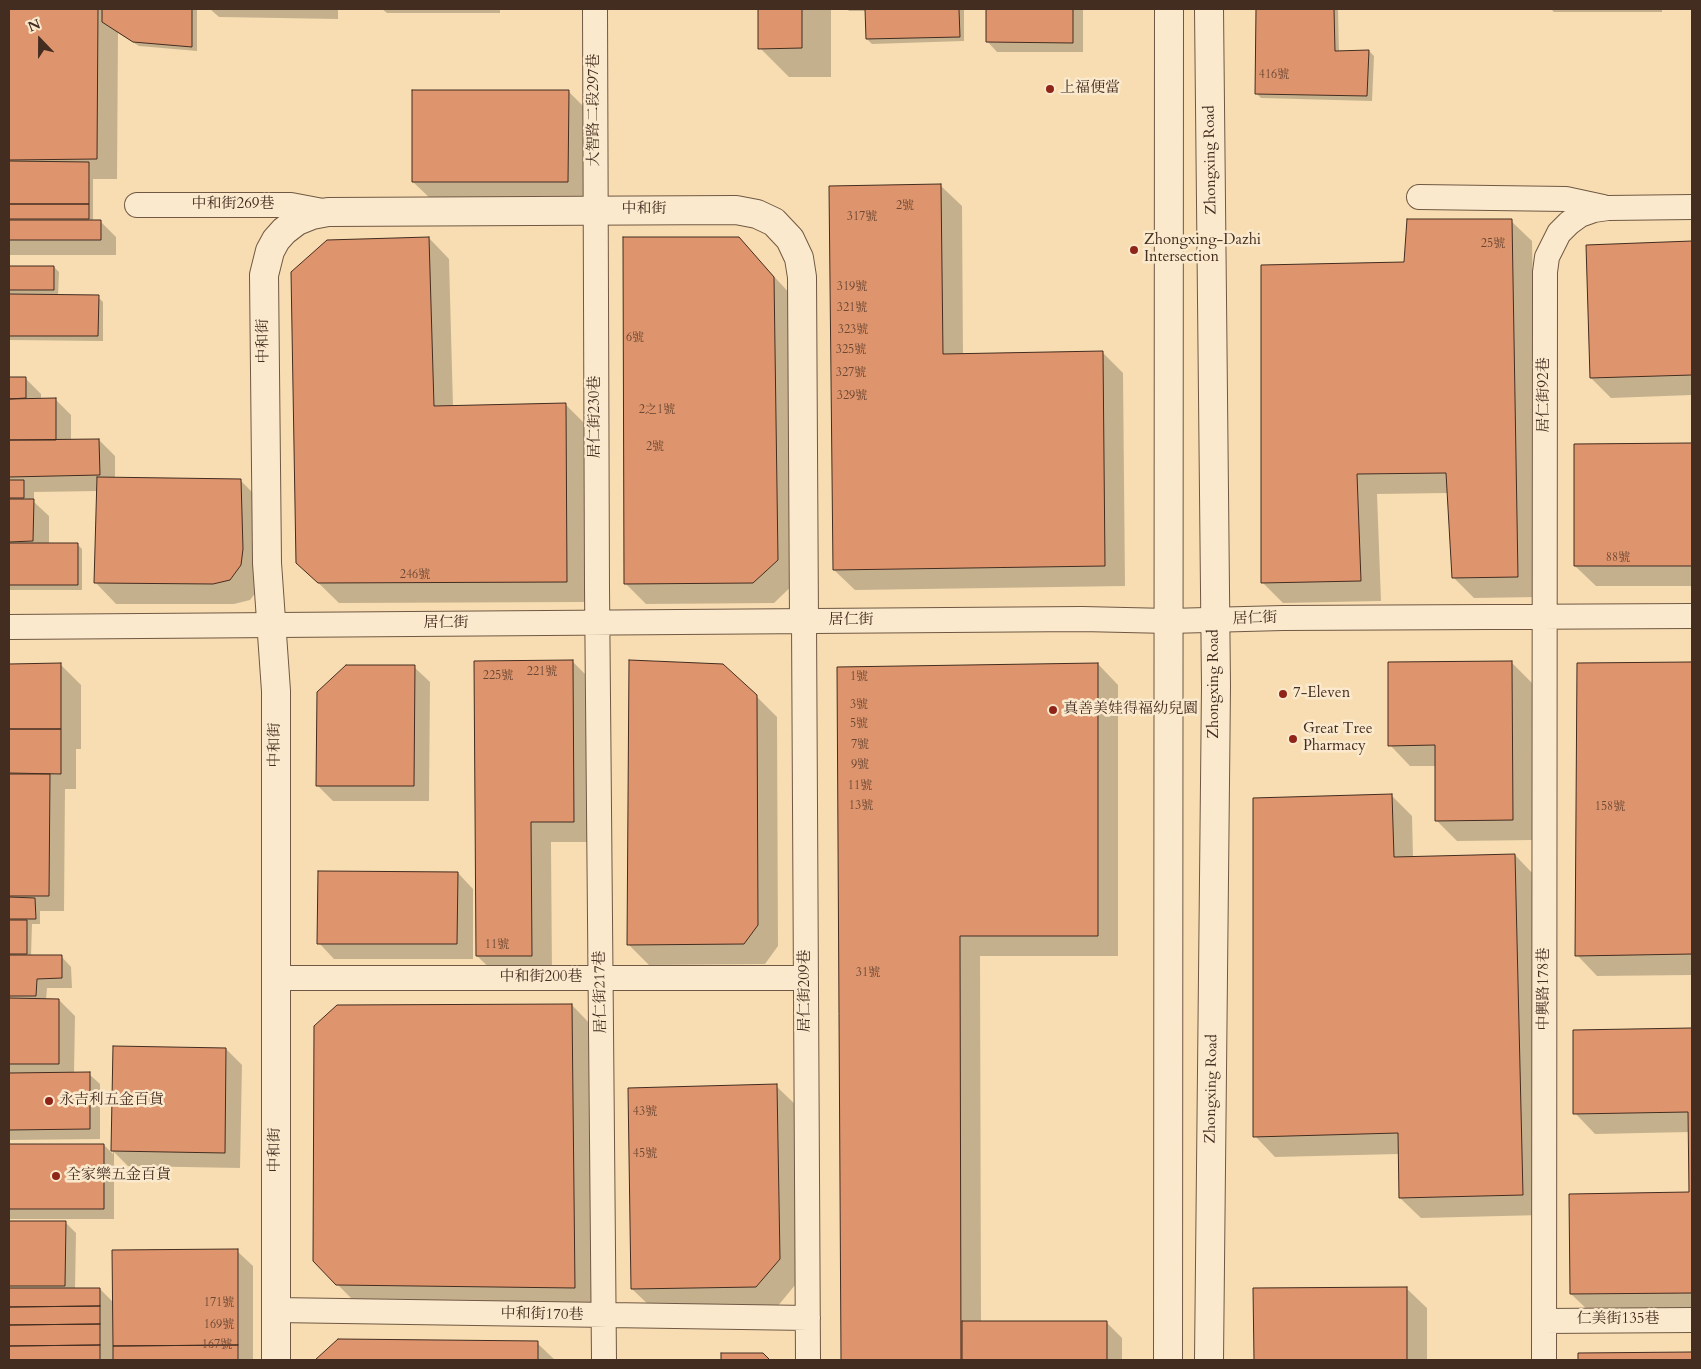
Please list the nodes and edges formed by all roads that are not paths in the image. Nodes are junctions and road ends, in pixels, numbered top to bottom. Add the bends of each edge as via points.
1 (595, 9) edge
2 (1169, 9) edge
3 (1209, 9) edge
4 (1418, 197) dead end
5 (137, 205) dead end
6 (1692, 207) edge
7 (1608, 208) junction
8 (596, 211) junction
9 (328, 212) junction
10 (1692, 616) edge
11 (1545, 617) junction
12 (1216, 620) junction
13 (804, 621) junction
14 (1169, 621) junction
15 (597, 623) junction
16 (272, 625) junction
17 (9, 627) edge
18 (600, 977) junction
19 (276, 978) junction
20 (806, 978) junction
21 (276, 1310) junction
22 (604, 1315) junction
23 (808, 1318) junction
24 (1692, 1320) edge
25 (1544, 1321) junction
26 (276, 1360) edge
27 (604, 1360) edge
28 (808, 1360) edge
29 (1168, 1360) edge
30 (1209, 1360) edge
31 (1544, 1360) edge

1 - 8 street, 大智路二段297巷
2 - 14 street
3 - 12 street, Zhongxing Road
4 - 7 street, 居仁街92巷 via 1566,199
5 - 9 street, 中和街269巷 via 291,205
6 - 7 street, 居仁街92巷
7 - 11 street, 居仁街92巷 via 1587,212 1569,223 1559,233 1547,258
8 - 9 street, 中和街
8 - 13 street, 中和街 via 749,211 778,226 797,253 802,277
8 - 15 street, 居仁街230巷
9 - 16 street, 中和街 via 297,221 284,231 270,251 264,275 267,563
10 - 11 street, 居仁街
11 - 12 street, 居仁街
11 - 25 street, 中興路178巷
12 - 14 street, 居仁街
12 - 30 street, Zhongxing Road
13 - 14 street, 居仁街
13 - 15 street, 居仁街
13 - 20 street, 居仁街209巷
14 - 29 street
15 - 16 street, 居仁街
15 - 18 street, 居仁街217巷
16 - 17 street, 居仁街
16 - 19 street, 中和街 via 276,691
18 - 19 street, 中和街200巷
18 - 20 street, 中和街200巷
18 - 22 street, 居仁街217巷
19 - 21 street, 中和街
20 - 23 street, 居仁街209巷
21 - 22 street, 中和街170巷
21 - 26 street, 中和街
22 - 23 street, 中和街170巷
22 - 27 street, 居仁街217巷
23 - 28 street, 居仁街209巷
24 - 25 street, 仁美街135巷
25 - 31 street, 中興路178巷

